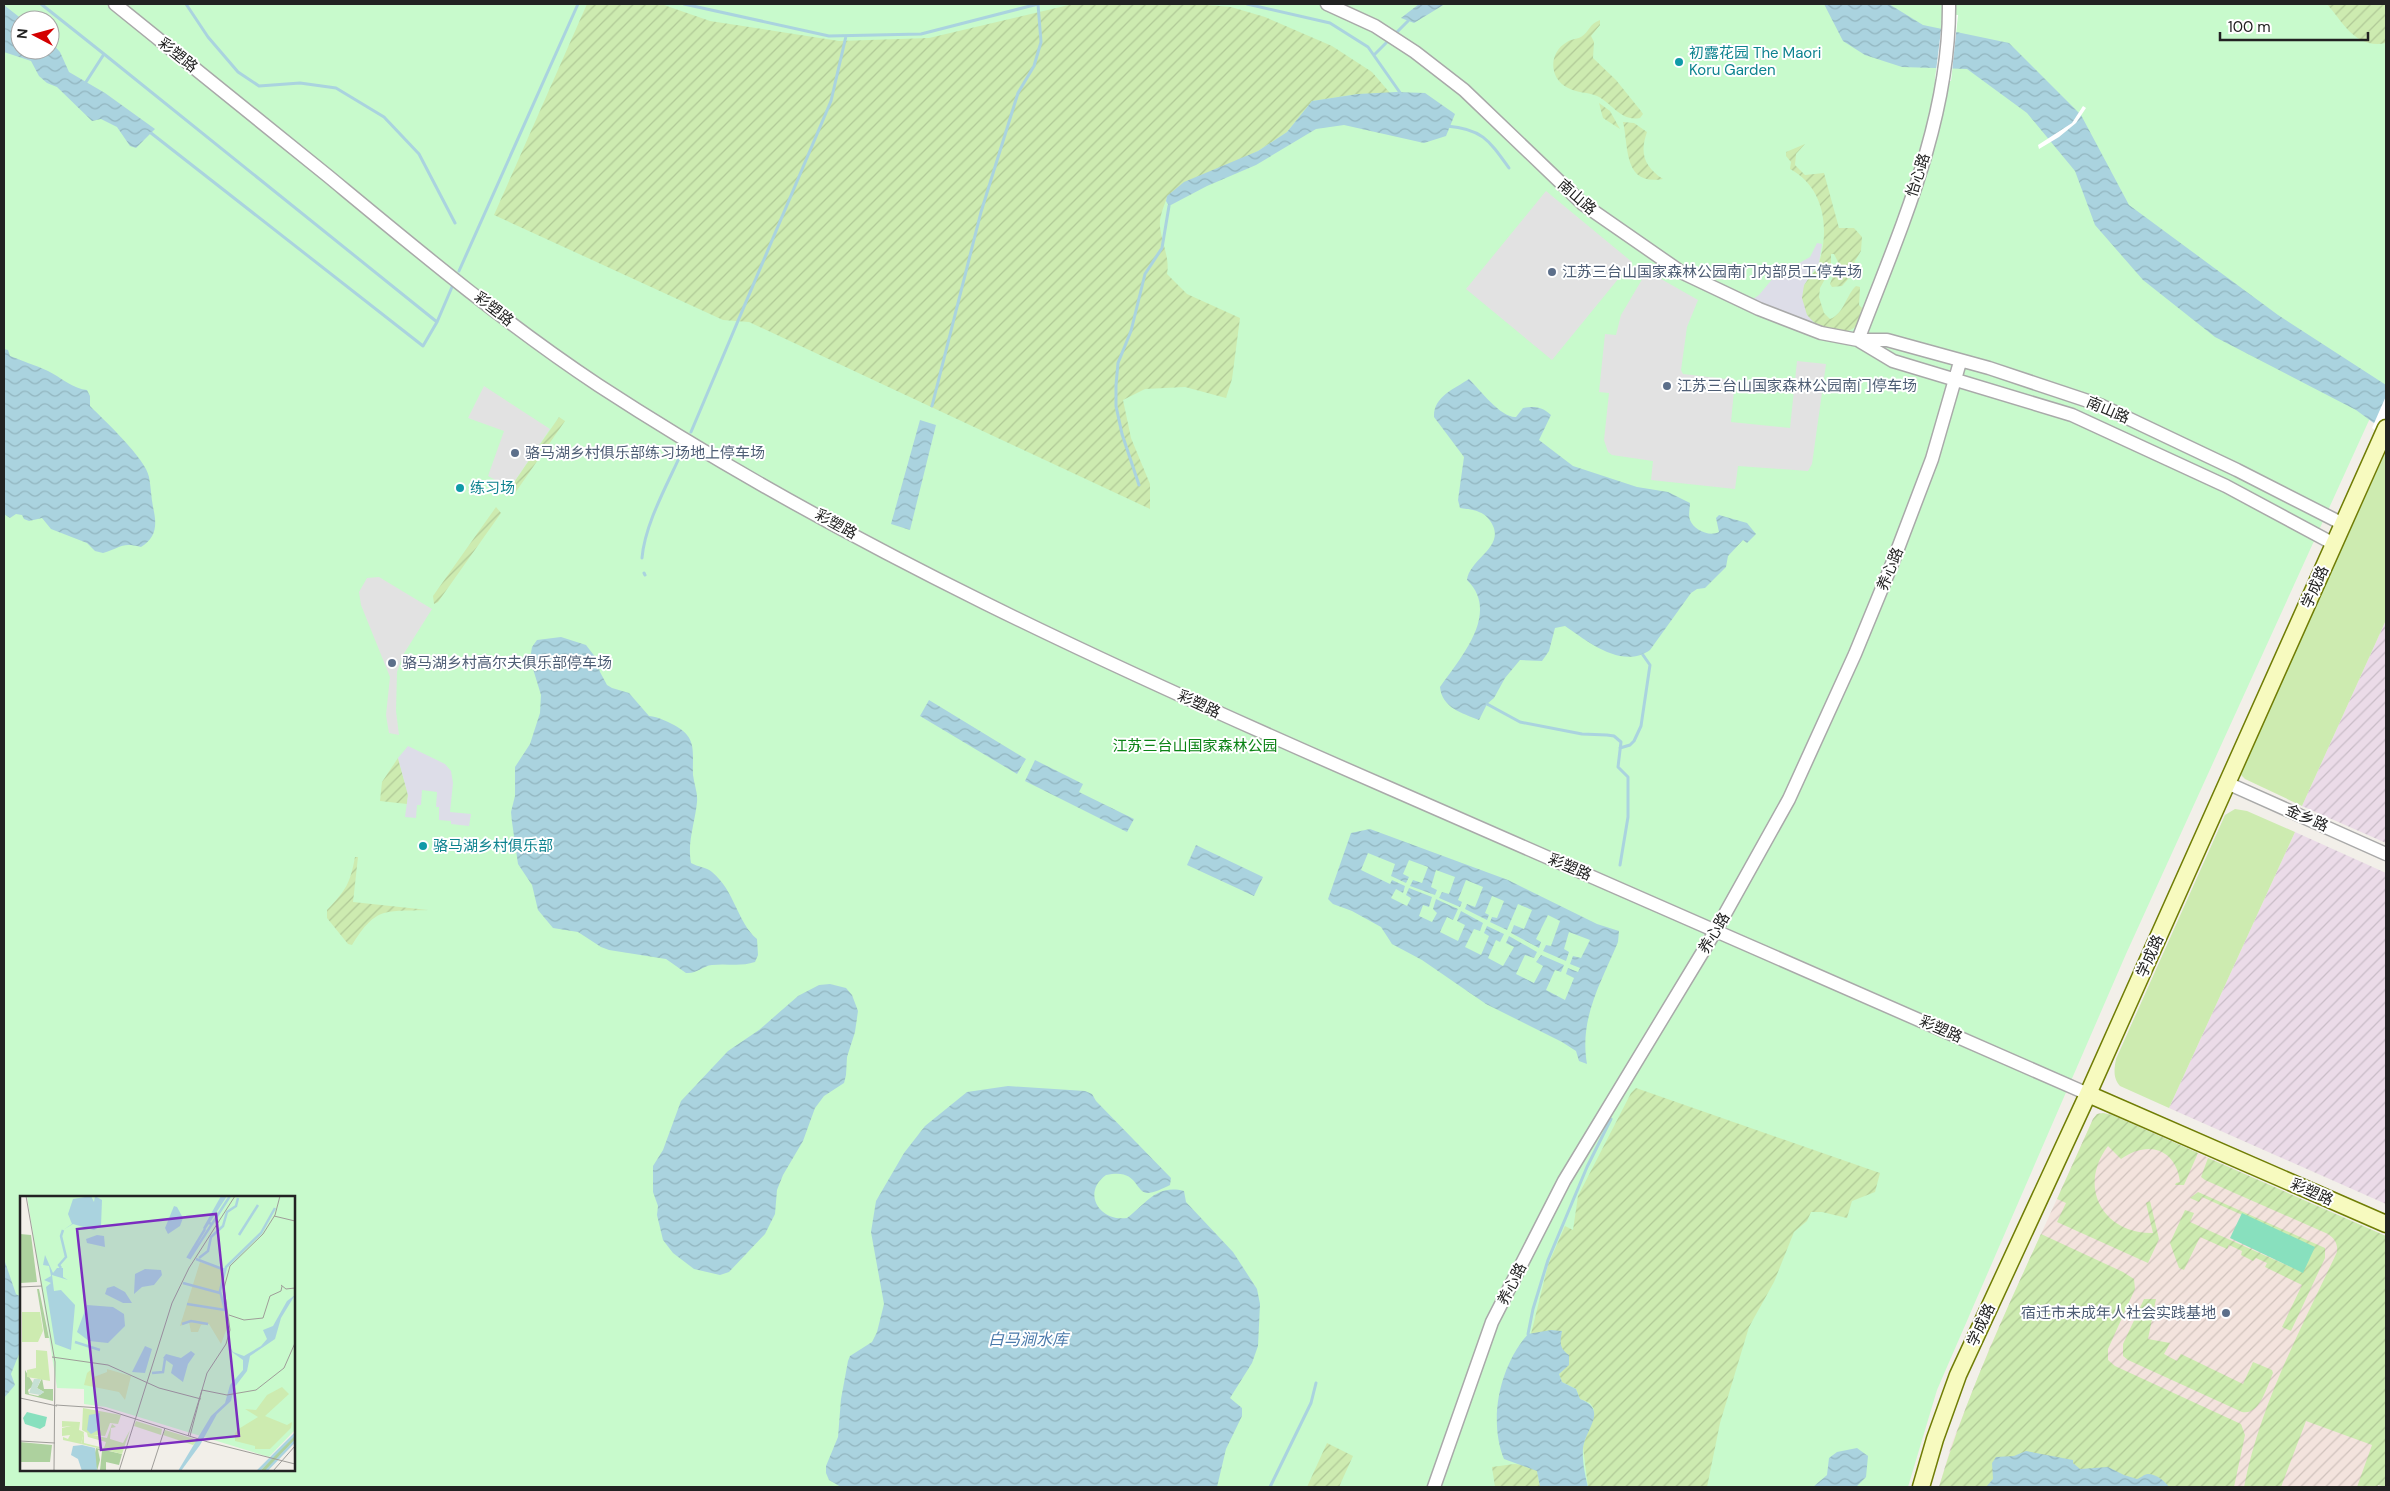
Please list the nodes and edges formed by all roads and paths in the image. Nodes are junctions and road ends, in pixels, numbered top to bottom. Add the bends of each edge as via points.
1 (115, 4) edge
2 (1327, 4) edge
3 (1950, 9) edge
4 (1858, 340) junction
5 (1960, 362) junction
6 (1955, 379) junction
7 (2384, 434) edge
8 (2343, 524) junction
9 (2334, 544) junction
10 (2227, 783) junction
11 (2386, 854) edge
12 (1716, 930) junction
13 (2088, 1094) junction
14 (2386, 1224) edge
15 (1434, 1487) edge
16 (1921, 1487) edge

1 - 12 street, 彩塑路 via 416,249 546,349 606,390 754,479 900,560 1050,635 1252,728
2 - 4 street, 南山路 via 1399,40 1464,90 1583,204 1681,272 1759,309 1821,333
3 - 4 street, 怡心路 via 1943,80 1926,152
4 - 5 street, 南山路 via 1886,340
4 - 6 street, 南山路 via 1893,361
5 - 6 street, 养心路
5 - 8 street, 南山路 via 1989,368 2100,405
6 - 9 street, 南山路 via 2072,415 2226,486
6 - 12 street, 养心路 via 1932,460 1855,654 1789,799
7 - 8 street, 学成路
8 - 9 street, 学成路
9 - 10 street, 学成路
10 - 11 street, 金乡路
10 - 13 street, 学成路
12 - 13 street, 彩塑路
12 - 15 street, 养心路 via 1564,1181 1492,1322
13 - 14 street, 彩塑路
13 - 16 street, 学成路 via 1958,1375

